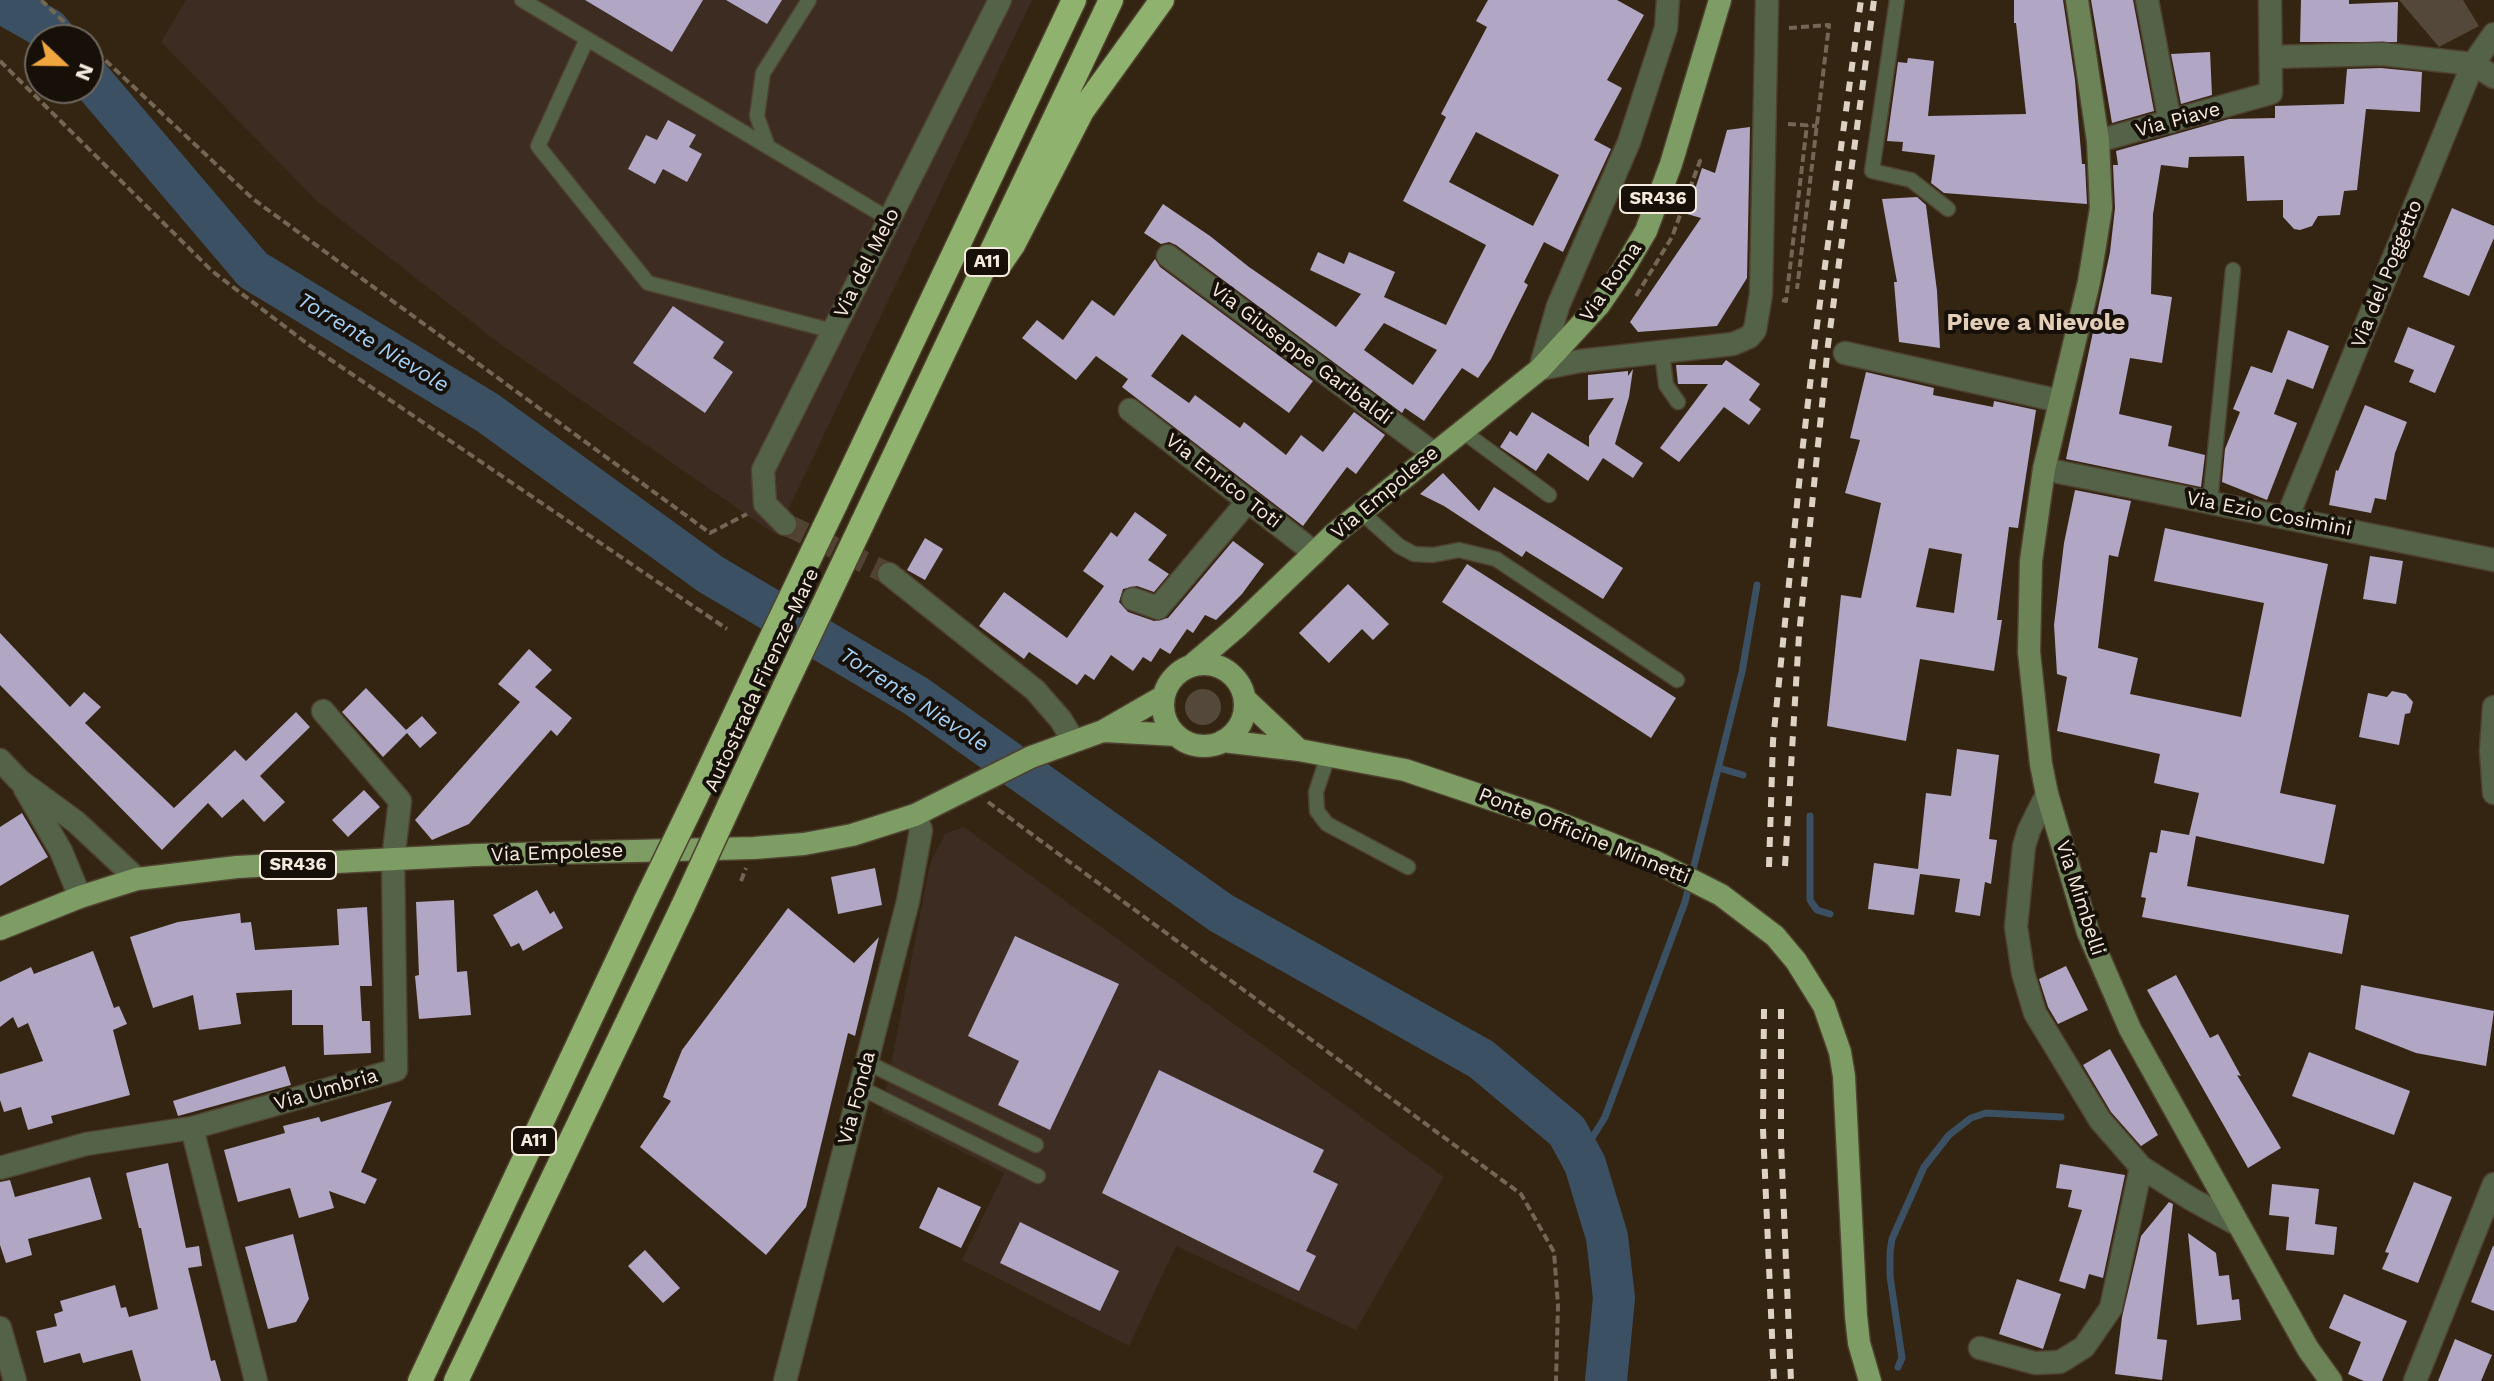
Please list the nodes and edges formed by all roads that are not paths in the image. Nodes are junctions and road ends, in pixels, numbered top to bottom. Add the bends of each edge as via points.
1 (522, 0) edge
2 (809, 0) edge
3 (1000, 0) edge
4 (1074, 0) edge
5 (1111, 0) edge
6 (1162, 0) edge
7 (1668, 0) edge
8 (1720, 0) edge
9 (1767, 0) edge
10 (1897, 0) edge
11 (2077, 0) edge
12 (2147, 0) edge
13 (2270, 0) edge
14 (2494, 34) edge
15 (587, 39) junction
16 (2271, 57) junction
17 (2473, 64) junction
18 (2494, 77) edge
19 (2170, 122) junction
20 (2098, 141) junction
21 (768, 147) junction
22 (1948, 209) dead end
23 (889, 219) junction
24 (1168, 256) dead end
25 (2233, 270) dead end
26 (833, 331) junction
27 (947, 347) junction
28 (1662, 353) junction
29 (1845, 353) dead end
30 (1540, 369) junction
31 (2060, 401) junction
32 (1678, 402) dead end
33 (1130, 410) dead end
34 (1461, 430) junction
35 (1433, 453) junction
36 (2044, 469) junction
37 (1549, 495) dead end
38 (1248, 501) junction
39 (2210, 502) junction
40 (1361, 512) junction
41 (2287, 518) junction
42 (785, 524) tunnel mouth
43 (1315, 553) junction
44 (2494, 560) edge
45 (889, 574) tunnel mouth
46 (1133, 599) dead end
47 (1238, 626) junction
48 (1191, 666) junction
49 (1224, 669) junction
50 (1677, 680) dead end
51 (1164, 696) junction
52 (1245, 699) junction
53 (2494, 707) edge
54 (323, 711) dead end
55 (1103, 731) junction
56 (1176, 735) junction
57 (1073, 740) junction
58 (1223, 741) junction
59 (1299, 750) junction
60 (1328, 756) junction
61 (0, 760) edge
62 (20, 781) junction
63 (2494, 793) edge
64 (2047, 794) junction
65 (915, 815) junction
66 (393, 860) junction
67 (1408, 867) dead end
68 (137, 879) junction
69 (80, 897) junction
70 (0, 929) edge
71 (866, 1062) junction
72 (859, 1087) junction
73 (192, 1128) junction
74 (1036, 1145) dead end
75 (2141, 1167) junction
76 (0, 1168) edge
77 (1038, 1176) dead end
78 (2494, 1184) edge
79 (2237, 1224) junction
80 (2486, 1224) edge
81 (0, 1328) edge
82 (1980, 1348) dead end
83 (2308, 1349) junction
84 (15, 1381) edge
85 (256, 1381) edge
86 (420, 1381) edge
87 (456, 1381) edge
88 (785, 1381) edge
89 (1870, 1381) edge
90 (2318, 1381) edge
91 (2331, 1381) edge
92 (2415, 1381) edge

1 - 15 lane
2 - 21 lane via 763,73 757,116
3 - 23 street, Via del Melo
4 - 86 highway, Autostrada Firenze-Mare / A11, bridge
5 - 27 highway, Autostrada Firenze-Mare / A11
6 - 27 highway via 1082,111 1013,245
7 - 30 street via 1666,28 1629,142 1558,306
8 - 30 main road, Via Roma / SR436 via 1646,231 1599,305
9 - 28 street via 1761,294 1755,330 1741,342
10 - 22 lane via 1872,171 1911,180
11 - 20 main road, Via Mimbelli
12 - 19 street
13 - 16 street
14 - 17 street, Via del Poggetto
15 - 21 lane
15 - 26 lane via 538,146 648,283
16 - 17 street via 2382,54
16 - 19 street, Via Piave via 2271,93
17 - 18 street
17 - 41 street, Via del Poggetto
19 - 20 street, Via Piave
20 - 31 main road, Via Mimbelli via 2099,224
21 - 23 lane
23 - 26 street, Via del Melo
24 - 35 street, Via Giuseppe Garibaldi
25 - 39 lane
26 - 42 street, Via del Melo via 763,470 765,504
27 - 87 highway, Autostrada Firenze-Mare / A11, bridge
28 - 30 street
28 - 32 lane via 1666,385
29 - 31 street
30 - 34 main road, Via Empolese / SR436
31 - 36 main road, Via Mimbelli
33 - 38 street, Via Enrico Toti
34 - 35 main road, Via Empolese / SR436
34 - 37 lane
35 - 40 main road, Via Empolese / SR436
36 - 39 street, Via Ezio Cosimini
36 - 64 main road, Via Mimbelli via 2031,561 2029,625
38 - 43 street, Via Enrico Toti
38 - 46 street via 1158,608
39 - 41 street, Via Ezio Cosimini
40 - 43 main road, Via Empolese / SR436
40 - 50 lane via 1414,554 1459,550 1496,559
41 - 44 street, Via Ezio Cosimini
43 - 47 main road, Via Empolese / SR436
45 - 57 street via 1035,690
47 - 48 main road, Via Empolese / SR436
47 - 49 main road, Via Empolese / SR436
48 - 49 main road
48 - 51 main road, Via Empolese via 1177,674
49 - 52 main road
51 - 55 main road, Via Empolese / SR436
51 - 56 main road via 1164,712
52 - 58 main road via 1240,723
52 - 59 main road
53 - 63 street
54 - 66 street via 400,801
55 - 56 main road, Via Empolese / SR436
55 - 57 main road, Via Empolese / SR436
56 - 58 main road, Via Empolese via 1198,745
57 - 65 main road, Via Empolese / SR436
58 - 59 main road, Ponte Officine Minnetti
59 - 60 main road, Ponte Officine Minnetti
60 - 67 lane via 1316,792 1317,811 1327,824
60 - 89 main road, Ponte Officine Minnetti, bridge via 1405,770 1606,841 1721,895 1775,936 1824,1006 1840,1052 1856,1316
61 - 62 street
62 - 68 street via 76,822
62 - 69 street via 61,851
64 - 75 street via 2024,846 2016,927 2023,973 2035,1013 2100,1120
64 - 79 main road, Via Mimbelli via 2088,932 2130,1029
65 - 66 main road, Via Empolese / SR436 via 804,844
65 - 71 street, Via Fonda via 921,830 908,901
66 - 68 main road, Via Empolese / SR436 via 237,867
66 - 73 street, Via Umbria via 396,1070
68 - 69 main road, Via Empolese / SR436
69 - 70 main road, Via Empolese / SR436
71 - 72 street, Via Fonda
71 - 74 lane
72 - 77 lane
72 - 88 street, Via Fonda
73 - 76 street, Via Umbria via 86,1144
73 - 85 street
75 - 79 street
75 - 82 street via 2111,1308 2084,1347 2060,1362 2035,1363
78 - 80 street
79 - 83 main road, Via Mimbelli
80 - 92 street
81 - 84 street
83 - 90 main road
83 - 91 main road

